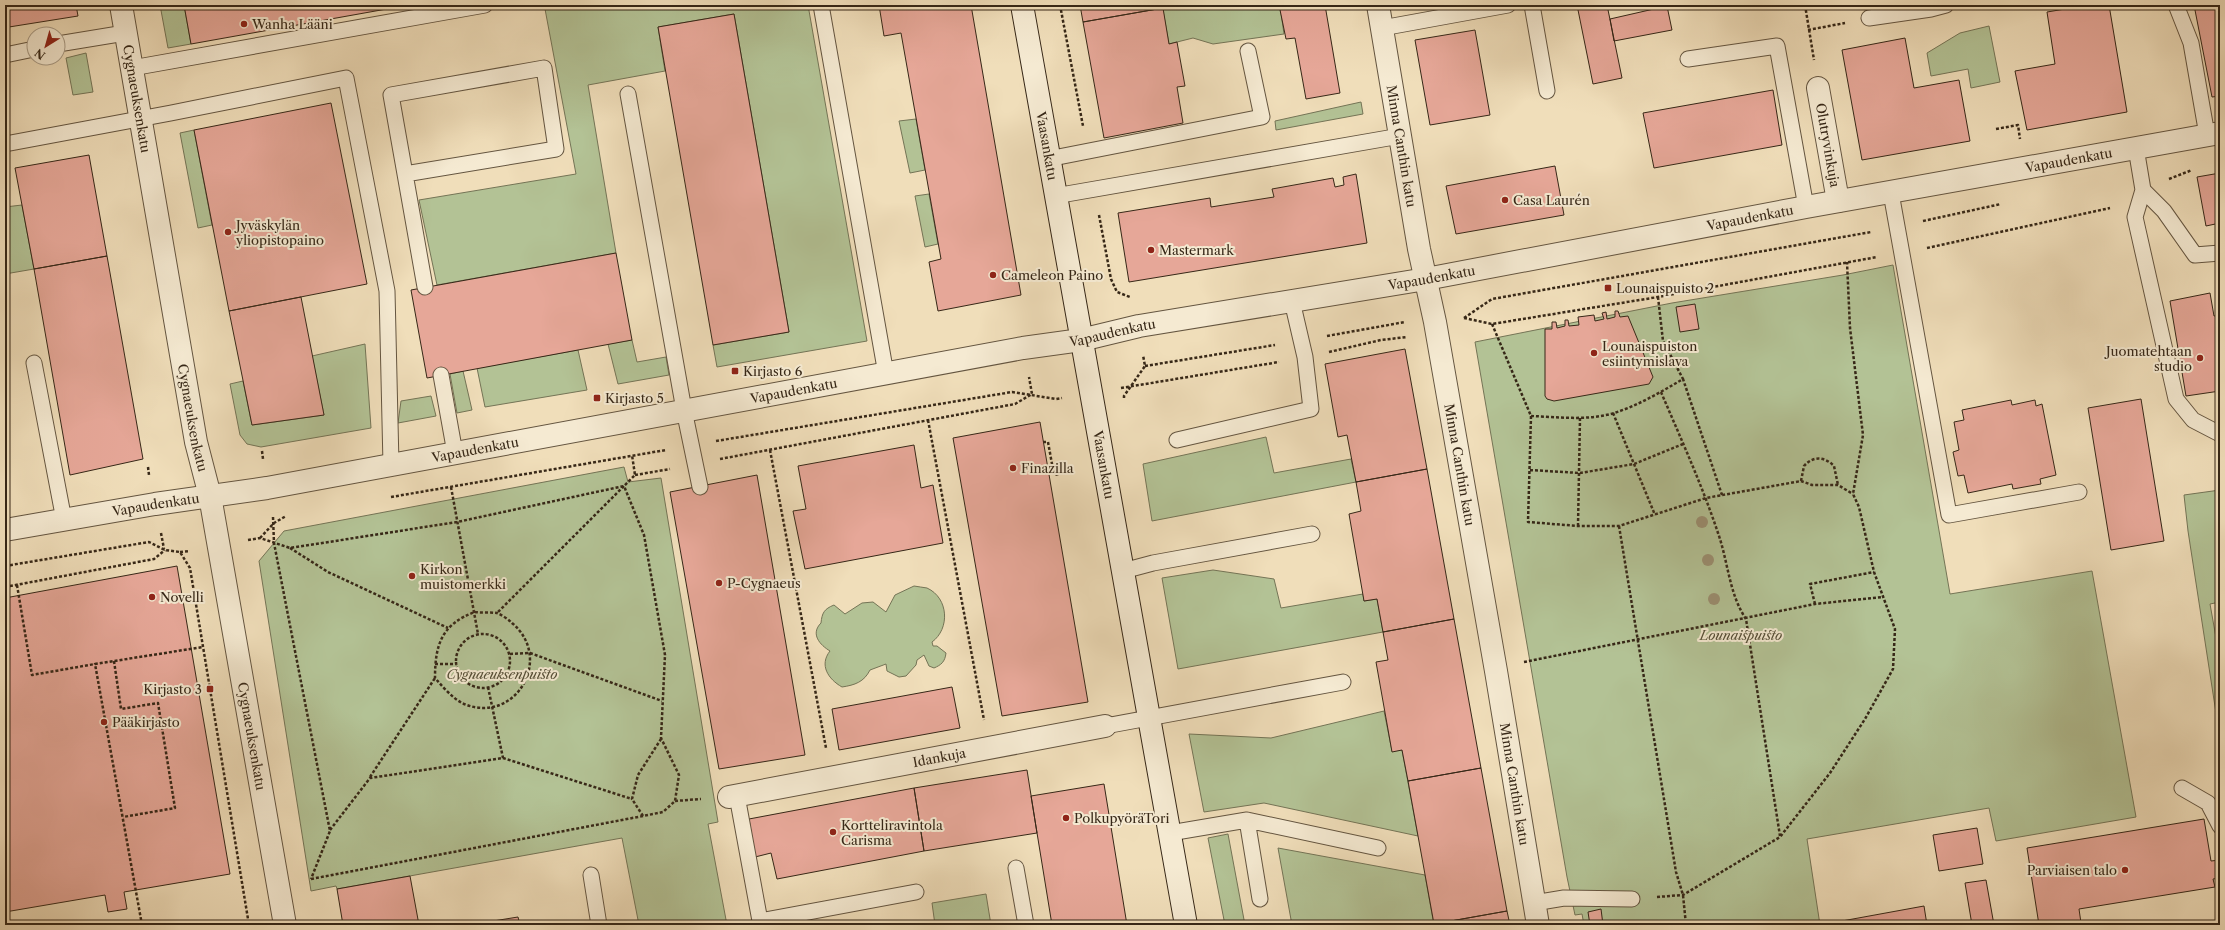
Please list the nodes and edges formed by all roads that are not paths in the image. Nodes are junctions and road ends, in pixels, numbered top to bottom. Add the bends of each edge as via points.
1 (120, 5) edge
2 (485, 5) edge
3 (821, 5) edge
4 (1022, 5) edge
5 (1378, 5) edge
6 (1508, 5) edge
7 (1532, 5) edge
8 (1946, 5) edge
9 (2176, 5) edge
10 (1869, 18) road end
11 (1382, 28) junction
12 (125, 33) junction
13 (66, 43) edge
14 (26, 51) edge
15 (1248, 51) dead end
16 (5, 55) edge
17 (1688, 59) dead end
18 (132, 68) junction
19 (1818, 88) dead end
20 (1547, 91) dead end
21 (628, 94) dead end
22 (140, 119) junction
23 (2214, 134) edge
24 (1400, 136) junction
25 (5, 144) edge
26 (2136, 148) junction
27 (1048, 159) junction
28 (405, 174) junction
29 (2143, 190) junction
30 (1891, 193) junction
31 (1055, 196) junction
32 (1838, 201) junction
33 (1806, 207) junction
34 (2220, 253) edge
35 (1426, 278) junction
36 (425, 287) dead end
37 (1292, 302) junction
38 (1081, 340) junction
39 (34, 363) dead end
40 (886, 374) junction
41 (441, 375) dead end
42 (684, 410) junction
43 (2220, 434) edge
44 (1177, 440) dead end
45 (455, 453) junction
46 (391, 465) junction
47 (700, 486) dead end
48 (2079, 492) dead end
49 (210, 496) junction
50 (64, 520) junction
51 (5, 530) edge
52 (1312, 534) dead end
53 (1123, 571) junction
54 (1343, 682) dead end
55 (1149, 717) junction
56 (1105, 726) joint
57 (2182, 788) dead end
58 (733, 797) joint
59 (1247, 820) junction
60 (2220, 826) edge
61 (1170, 833) junction
62 (1378, 848) dead end
63 (1016, 868) dead end
64 (591, 875) dead end
65 (916, 892) dead end
66 (1260, 899) dead end
67 (1632, 899) dead end
68 (1534, 903) junction
69 (285, 925) edge
70 (599, 925) edge
71 (1026, 925) edge
72 (1186, 925) edge
73 (1538, 925) edge

1 - 12 street, Cygnaeuksenkatu
2 - 18 lane
3 - 40 lane
4 - 27 street, Vaasankatu
5 - 11 street, Minna Canthin katu
6 - 11 lane
7 - 20 lane
8 - 10 lane via 1931,10
9 - 23 lane via 2191,43
11 - 24 street, Minna Canthin katu
12 - 13 lane
12 - 18 street, Cygnaeuksenkatu
14 - 16 lane
15 - 27 lane via 1262,117
17 - 33 lane via 1777,46
18 - 22 street, Cygnaeuksenkatu
19 - 32 street, Olutryvinkuja
21 - 42 lane
22 - 25 lane
22 - 46 lane via 346,78 386,291
22 - 49 street, Cygnaeuksenkatu via 196,442
23 - 26 street, Vapaudenkatu
24 - 31 lane
24 - 35 street, Minna Canthin katu
26 - 29 lane
26 - 30 street, Vapaudenkatu
27 - 31 street, Vaasankatu
28 - 28 lane via 556,149 544,68 391,95
28 - 36 lane
29 - 34 lane via 2164,210 2195,255
29 - 43 lane via 2135,217 2176,399 2193,420
30 - 32 street, Vapaudenkatu
30 - 48 lane via 1949,515
31 - 38 street, Vaasankatu
32 - 33 street, Vapaudenkatu
33 - 35 street, Vapaudenkatu
35 - 37 street, Vapaudenkatu
35 - 68 street, Minna Canthin katu via 1496,670
37 - 38 street, Vapaudenkatu via 1139,326
37 - 44 lane via 1305,357 1311,409
38 - 40 street, Vapaudenkatu via 1023,348
38 - 53 street, Vaasankatu
39 - 50 lane
40 - 42 street, Vapaudenkatu
41 - 45 lane
42 - 45 street, Vapaudenkatu
42 - 47 lane
45 - 46 street, Vapaudenkatu
46 - 49 street, Vapaudenkatu
49 - 50 street, Vapaudenkatu
49 - 69 street, Cygnaeuksenkatu
50 - 51 street, Vapaudenkatu
52 - 53 lane via 1153,563
53 - 55 street, Vaasankatu
54 - 55 lane, Idankuja
55 - 56 lane, Idankuja
55 - 61 street, Vaasankatu
56 - 58 street, Idankuja
57 - 60 lane via 2208,803
58 - 65 lane via 760,921
59 - 61 lane
59 - 62 lane
59 - 66 lane
61 - 72 street, Vaasankatu
63 - 71 lane
64 - 70 lane
67 - 68 lane via 1564,898
68 - 73 street, Minna Canthin katu

